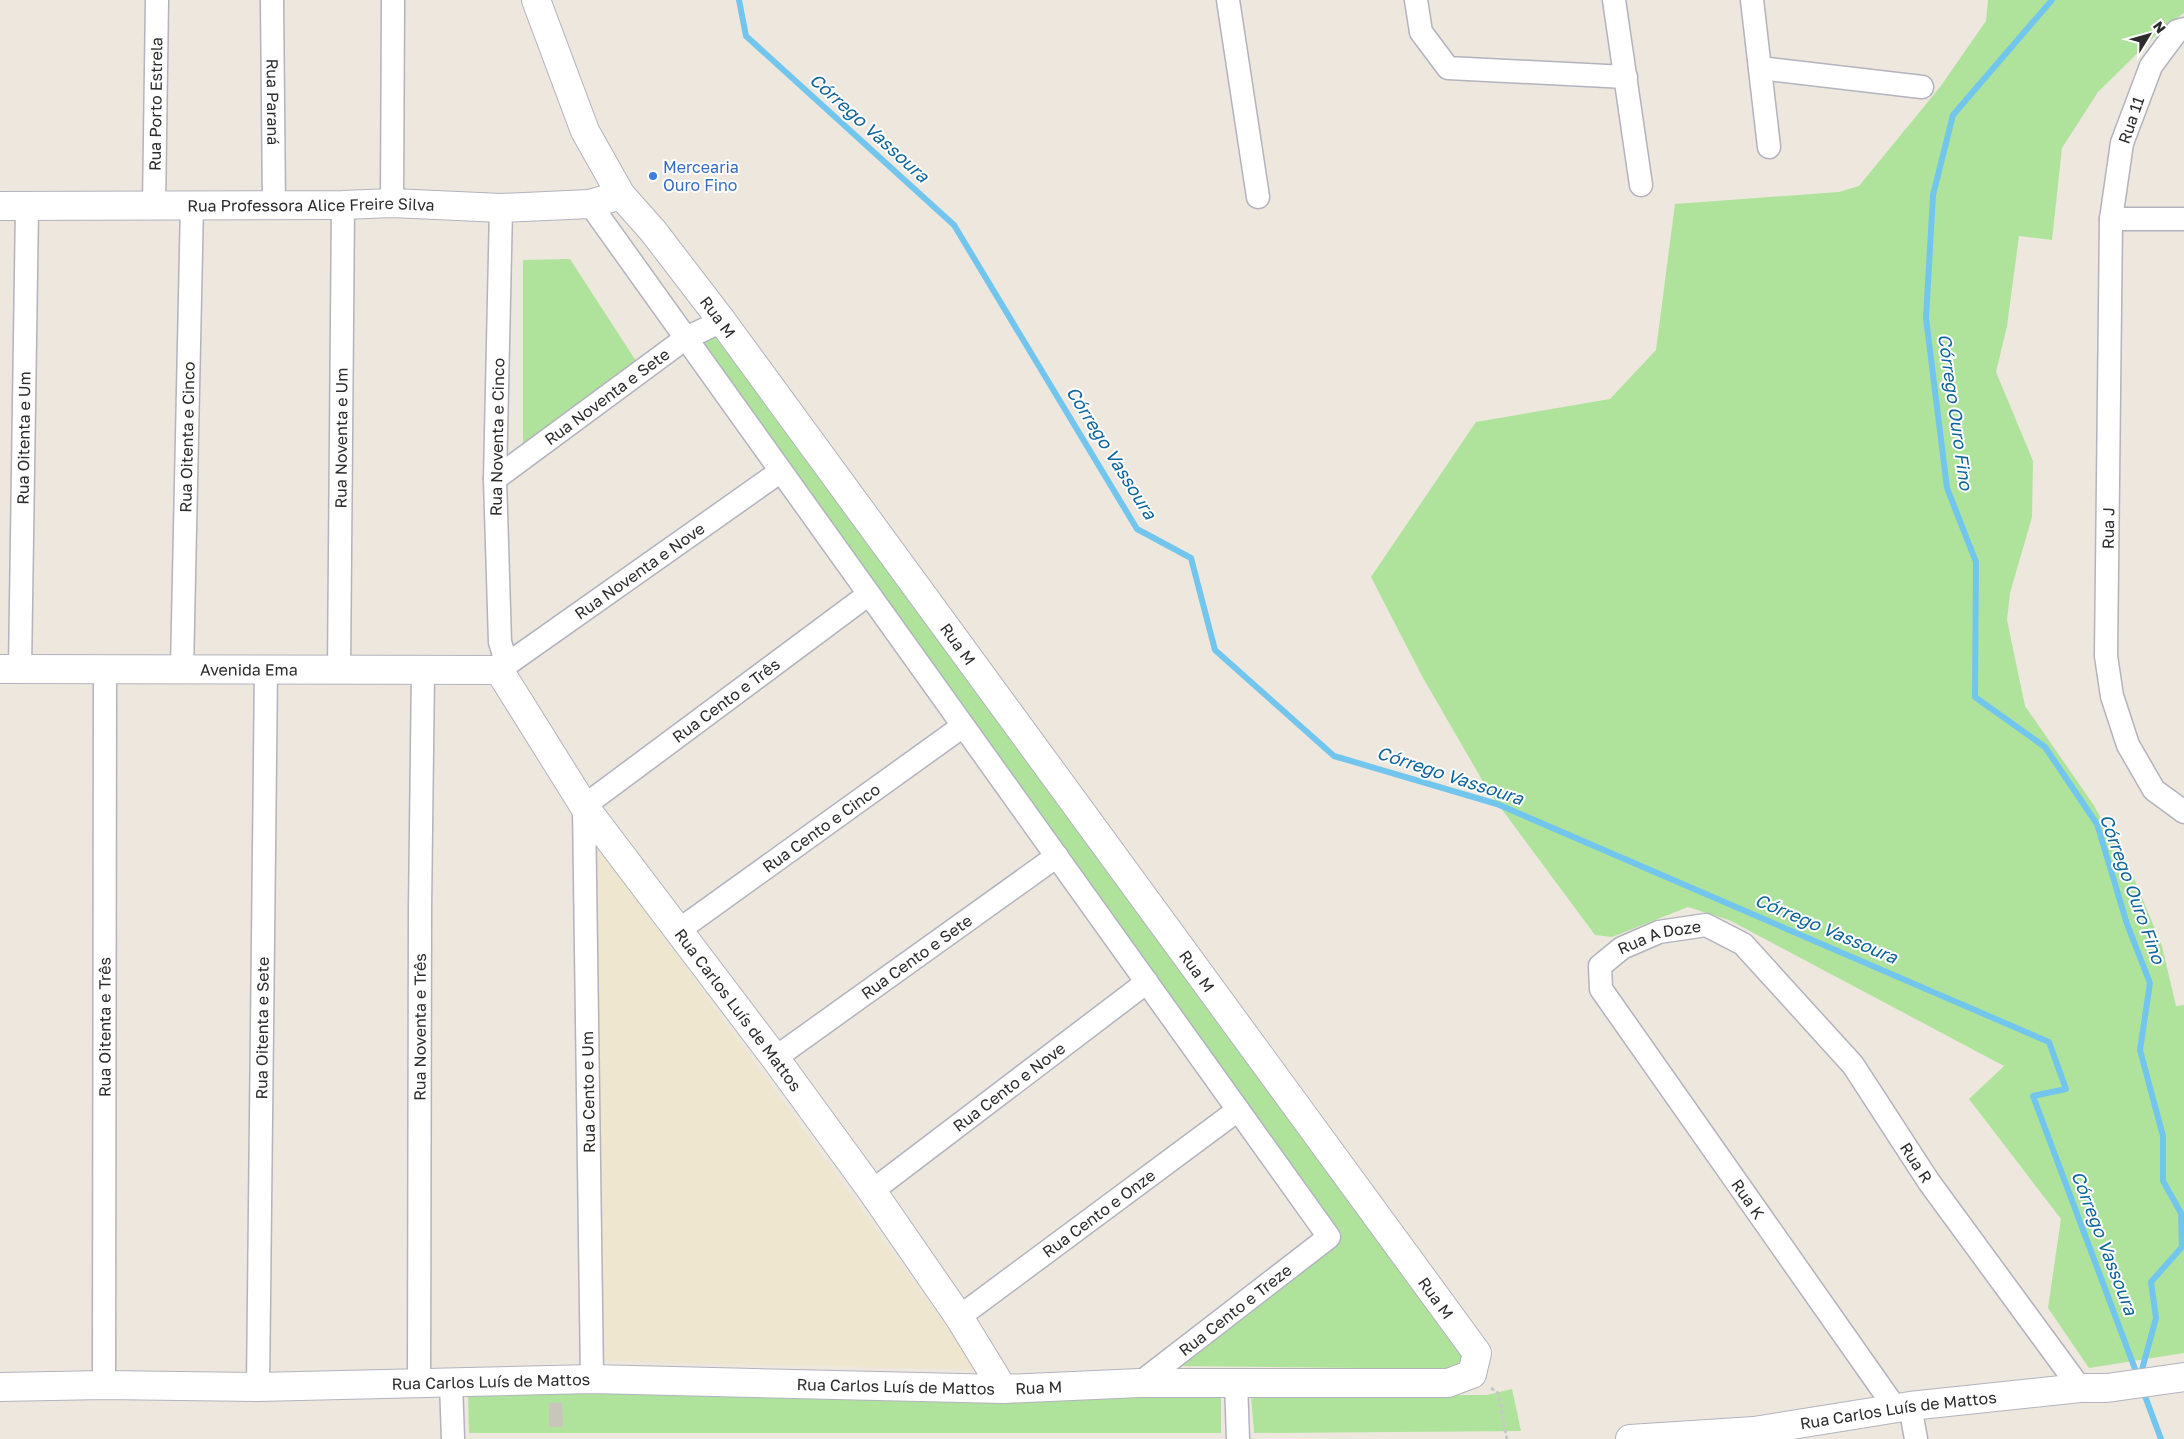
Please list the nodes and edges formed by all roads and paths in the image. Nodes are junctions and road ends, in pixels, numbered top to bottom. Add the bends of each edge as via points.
1 (157, 0) edge
2 (272, 0) edge
3 (393, 0) edge
4 (536, 0) edge
5 (1228, 0) edge
6 (1416, 0) edge
7 (1614, 0) edge
8 (1752, 0) edge
9 (2181, 30) edge
10 (1760, 68) junction
11 (1626, 77) junction
12 (1922, 88) dead end
13 (1769, 147) dead end
14 (1641, 186) dead end
15 (621, 195) junction
16 (1258, 197) dead end
17 (392, 203) junction
18 (192, 204) junction
19 (590, 204) junction
20 (0, 206) edge
21 (154, 206) junction
22 (274, 206) junction
23 (343, 206) junction
24 (27, 207) junction
25 (501, 208) junction
26 (2111, 219) junction
27 (2184, 219) edge
28 (722, 322) junction
29 (686, 338) junction
30 (781, 470) junction
31 (495, 479) junction
32 (869, 594) junction
33 (503, 667) junction
34 (10, 669) edge
35 (105, 669) junction
36 (182, 669) junction
37 (266, 670) junction
38 (339, 670) junction
39 (423, 670) junction
40 (963, 726) junction
41 (584, 806) junction
42 (2184, 812) edge
43 (1056, 856) junction
44 (679, 930) junction
45 (1743, 944) joint
46 (1147, 982) junction
47 (1600, 989) joint
48 (775, 1058) junction
49 (1238, 1110) junction
50 (872, 1191) junction
51 (959, 1317) junction
52 (1472, 1374) junction
53 (2182, 1377) edge
54 (592, 1379) junction
55 (1236, 1382) junction
56 (419, 1383) junction
57 (451, 1383) junction
58 (1140, 1383) junction
59 (104, 1385) junction
60 (0, 1387) edge
61 (258, 1387) junction
62 (2080, 1388) junction
63 (1003, 1389) junction
64 (1903, 1407) junction
65 (1757, 1435) edge
66 (453, 1439) edge
67 (1238, 1439) edge
68 (1507, 1439) edge
69 (1630, 1439) edge
70 (1916, 1439) edge

1 - 21 street, Rua Porto Estrela
2 - 22 street, Rua Paraná
3 - 17 street
4 - 15 street, Rua M via 585,131
5 - 16 street
6 - 11 street via 1421,32 1448,68
7 - 11 street
8 - 10 street
9 - 26 street, Rua 11 via 2151,66 2122,144
10 - 12 street
10 - 13 street
11 - 14 street
15 - 19 street, Rua Professora Alice Freire Silva
15 - 28 street, Rua M via 653,231
17 - 23 street, Rua Professora Alice Freire Silva
17 - 25 street, Rua Professora Alice Freire Silva
18 - 21 street, Rua Professora Alice Freire Silva
18 - 22 street, Rua Professora Alice Freire Silva
18 - 36 street, Rua Oitenta e Cinco
19 - 25 street, Rua Professora Alice Freire Silva
19 - 29 street
20 - 24 street, Rua Professora Alice Freire Silva
21 - 24 street, Rua Professora Alice Freire Silva
22 - 23 street, Rua Professora Alice Freire Silva
23 - 38 street, Rua Noventa e Um
24 - 34 street, Rua Oitenta e Um
25 - 31 street, Rua Noventa e Cinco
26 - 27 street
26 - 42 street, Rua J via 2106,656 2112,696 2128,745 2154,790
28 - 29 street, Rua Noventa e Sete
28 - 52 street, Rua M via 1476,1353
29 - 30 street
29 - 31 street, Rua Noventa e Sete
30 - 32 street
30 - 33 street, Rua Noventa e Nove
31 - 33 street, Rua Noventa e Cinco
32 - 40 street
32 - 41 street, Rua Cento e Três
33 - 39 street, Avenida Ema
33 - 41 street, Rua Carlos Luís de Mattos
34 - 35 street, Avenida Ema
35 - 36 street, Avenida Ema
35 - 59 street, Rua Oitenta e Três
36 - 37 street, Avenida Ema
37 - 38 street, Avenida Ema
37 - 61 street, Rua Oitenta e Sete
38 - 39 street, Avenida Ema
39 - 56 street, Rua Noventa e Três
40 - 43 street
40 - 44 street, Rua Cento e Cinco
41 - 44 street, Rua Carlos Luís de Mattos
41 - 54 street, Rua Cento e Um
43 - 46 street
43 - 48 street, Rua Cento e Sete
44 - 48 street, Rua Carlos Luís de Mattos
45 - 47 street, Rua A Doze via 1706,925 1660,932 1622,948 1600,966
45 - 62 street, Rua R via 1853,1066 1929,1182
46 - 49 street
46 - 50 street, Rua Cento e Nove
47 - 64 street, Rua K
48 - 50 street, Rua Carlos Luís de Mattos
49 - 51 street, Rua Cento e Onze
49 - 58 street, Rua Cento e Treze via 1329,1236
50 - 51 street, Rua Carlos Luís de Mattos
51 - 63 street, Rua Carlos Luís de Mattos
52 - 55 street, Rua M via 1448,1383
52 - 68 path via 1498,1393
53 - 62 street, Rua Carlos Luís de Mattos via 2107,1388
54 - 57 street, Rua Carlos Luís de Mattos
54 - 63 street, Rua Carlos Luís de Mattos
55 - 58 street, Rua M
55 - 67 street
56 - 57 street, Rua Carlos Luís de Mattos
56 - 61 street, Rua Carlos Luís de Mattos
57 - 66 street
58 - 63 street, Rua M
59 - 60 street, Rua Carlos Luís de Mattos
59 - 61 street, Rua Carlos Luís de Mattos
62 - 64 street, Rua Carlos Luís de Mattos
64 - 65 street, Rua Carlos Luís de Mattos
64 - 70 street
65 - 69 street, Rua Carlos Luís de Mattos

